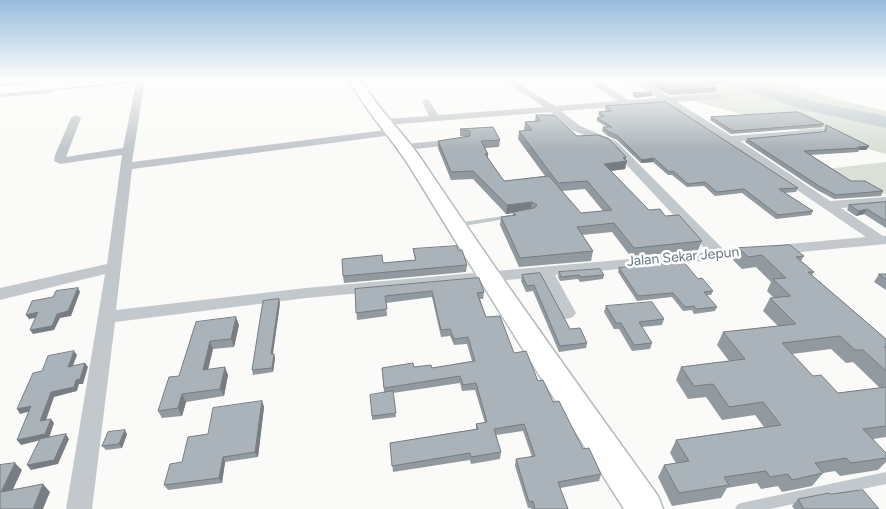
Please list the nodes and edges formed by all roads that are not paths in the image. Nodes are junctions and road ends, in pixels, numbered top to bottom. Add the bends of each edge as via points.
1 (426, 102) dead end
2 (136, 103) edge
3 (368, 103) edge
4 (544, 103) edge
5 (616, 103) edge
6 (672, 103) edge
7 (552, 108) junction
8 (76, 118) dead end
9 (435, 118) junction
10 (819, 132) edge
11 (394, 134) junction
12 (729, 139) junction
13 (464, 141) edge
14 (127, 158) junction
15 (886, 200) edge
16 (826, 205) junction
17 (521, 215) edge
18 (455, 225) junction
19 (884, 241) edge
20 (719, 254) junction
21 (114, 267) junction
22 (544, 270) junction
23 (488, 276) junction
24 (0, 294) edge
25 (567, 312) dead end
26 (107, 317) junction
27 (886, 478) edge
28 (79, 509) edge
29 (645, 509) edge
30 (741, 509) edge

1 - 9 street
2 - 14 street
3 - 11 main road
4 - 7 street
5 - 7 street
6 - 12 street
7 - 9 street
7 - 20 street via 576,128 612,143
8 - 14 street via 60,160
9 - 11 street
10 - 12 street
11 - 13 street
11 - 14 street
11 - 18 main road
12 - 16 street
14 - 21 street
15 - 16 street
16 - 19 street
17 - 18 lane
18 - 23 main road
19 - 20 street, Jalan Sekar Jepun
20 - 22 street, Jalan Sekar Jepun
21 - 24 street
21 - 26 street
22 - 23 street, Jalan Sekar Jepun
22 - 25 street
23 - 26 street, Jalan Sekar Jepun via 306,293
23 - 29 main road
26 - 28 street
27 - 30 lane

